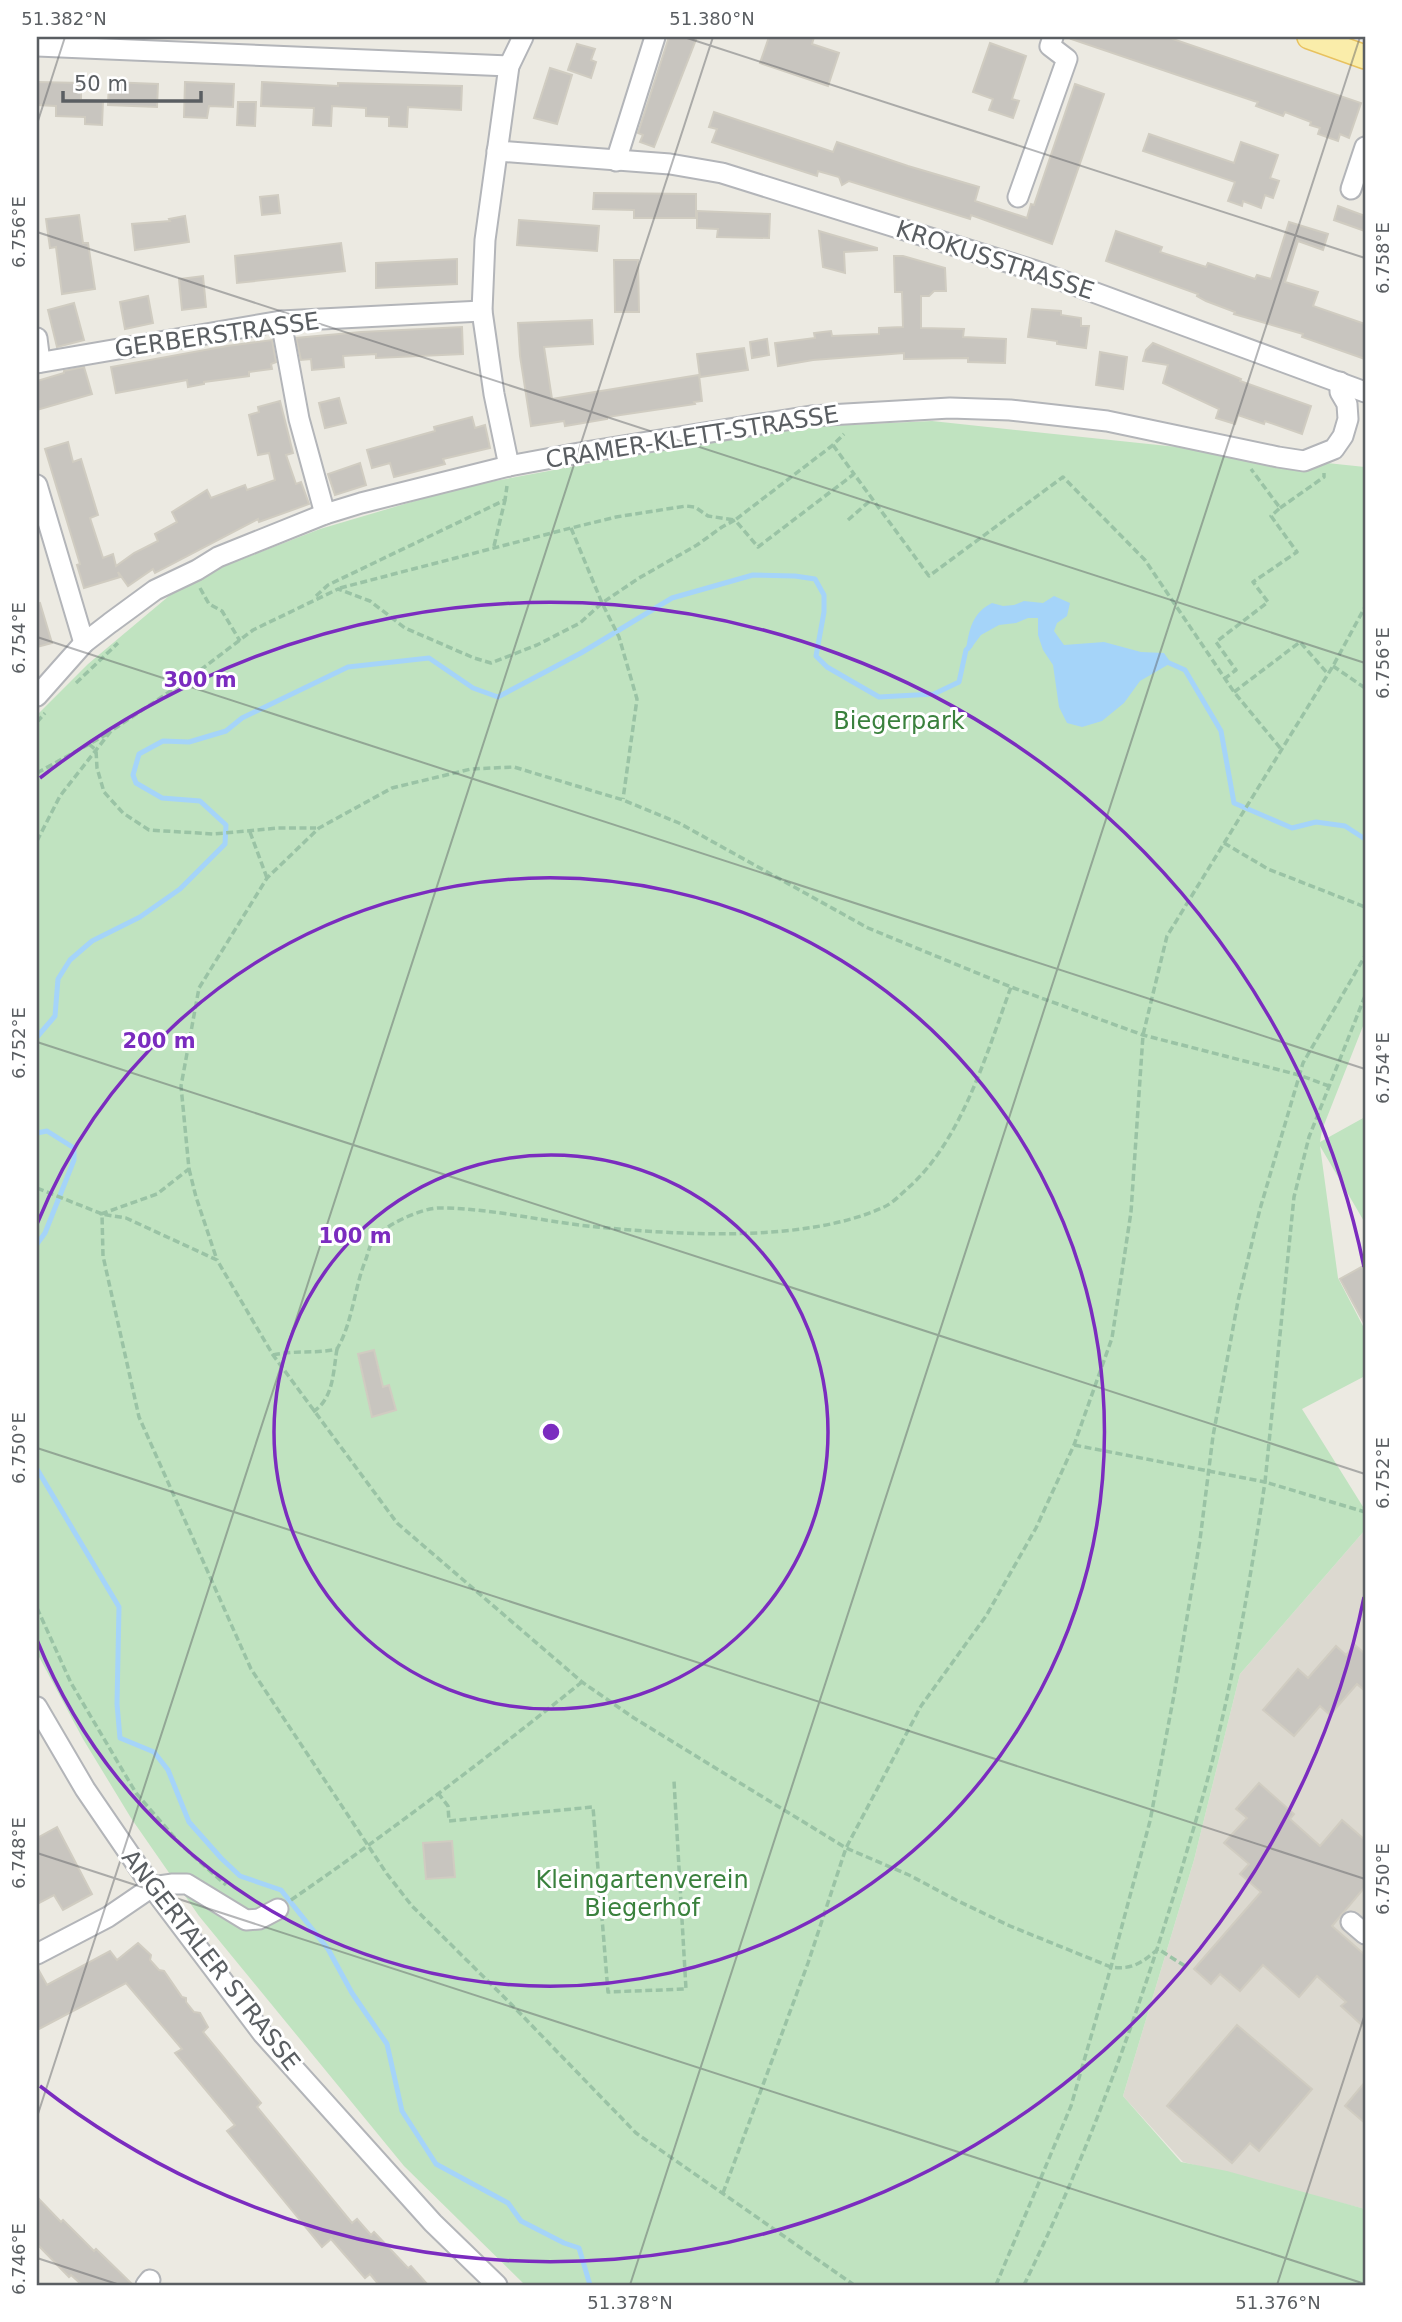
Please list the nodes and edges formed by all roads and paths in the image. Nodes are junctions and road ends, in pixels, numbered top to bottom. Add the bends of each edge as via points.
1 (523, 37) edge
2 (655, 37) edge
3 (1053, 37) edge
4 (1309, 37) edge
5 (37, 46) edge
6 (1365, 57) edge
7 (509, 66) junction
8 (1365, 147) edge
9 (497, 151) junction
10 (616, 161) junction
11 (1351, 189) dead end
12 (1018, 197) dead end
13 (482, 311) junction
14 (281, 321) junction
15 (37, 338) edge
16 (38, 363) edge
17 (1340, 383) junction
18 (1365, 392) edge
19 (1251, 452) junction
20 (1324, 453) junction
21 (509, 466) junction
22 (854, 474) junction
23 (37, 485) edge
24 (872, 499) junction
25 (505, 500) junction
26 (1280, 508) junction
27 (325, 514) junction
28 (736, 520) junction
29 (848, 520) dead end
30 (571, 527) junction
31 (494, 547) junction
32 (203, 580) dead end
33 (338, 589) junction
34 (312, 600) junction
35 (602, 603) junction
36 (1365, 607) edge
37 (127, 635) dead end
38 (240, 641) junction
39 (84, 643) junction
40 (1333, 666) junction
41 (1328, 674) junction
42 (1224, 679) junction
43 (72, 687) dead end
44 (1365, 688) edge
45 (1234, 692) junction
46 (41, 704) edge
47 (37, 722) edge
48 (110, 732) junction
49 (89, 744) junction
50 (1281, 749) junction
51 (96, 750) junction
52 (37, 773) edge
53 (623, 800) junction
54 (318, 828) junction
55 (250, 832) junction
56 (37, 841) edge
57 (1224, 844) junction
58 (267, 878) junction
59 (1365, 907) edge
60 (1365, 956) edge
61 (1011, 987) junction
62 (1365, 996) edge
63 (1143, 1035) junction
64 (1300, 1074) junction
65 (1329, 1086) junction
66 (189, 1169) junction
67 (37, 1188) edge
68 (102, 1214) junction
69 (216, 1260) junction
70 (337, 1349) junction
71 (274, 1356) junction
72 (313, 1412) junction
73 (1074, 1446) junction
74 (1210, 1472) junction
75 (1265, 1482) junction
76 (1365, 1512) edge
77 (37, 1608) edge
78 (582, 1682) junction
79 (37, 1707) edge
80 (674, 1781) dead end
81 (438, 1793) junction
82 (368, 1845) junction
83 (846, 1848) junction
84 (152, 1887) junction
85 (232, 1891) dead end
86 (301, 1893) dead end
87 (278, 1909) dead end
88 (1158, 1949) junction
89 (37, 1954) edge
90 (1185, 1966) dead end
91 (1111, 1967) junction
92 (723, 2193) junction
93 (497, 2285) edge
94 (854, 2285) edge
95 (996, 2285) edge
96 (1024, 2285) edge

1 - 7 street
2 - 10 street
3 - 12 street via 1050,46 1067,59
4 - 6 main road
5 - 7 street
7 - 9 street
8 - 11 street
9 - 10 street, KROKUSSTRASSE
9 - 13 street via 485,240
10 - 17 street, KROKUSSTRASSE via 722,173 1036,271
13 - 14 street, GERBERSTRASSE
13 - 21 street
14 - 16 street, GERBERSTRASSE
14 - 27 street via 299,419
15 - 16 street
17 - 18 street, KROKUSSTRASSE
17 - 20 street via 1348,419 1334,449
19 - 20 street, CRAMER-KLETT-STRASSE via 1304,461
19 - 21 street, CRAMER-KLETT-STRASSE via 1107,421 950,408 811,416
19 - 26 path via 1251,471
20 - 26 path via 1324,477
21 - 25 path
21 - 27 street, CRAMER-KLETT-STRASSE
22 - 24 path
22 - 28 path via 758,547
22 - 28 path via 833,445
23 - 39 street
24 - 29 path
24 - 42 path via 929,576 1063,477 1145,560
25 - 31 path
25 - 34 path via 328,585
26 - 42 path via 1271,516 1297,552 1253,582 1268,602 1216,642 1236,670
27 - 39 street, CRAMER-KLETT-STRASSE via 218,557 155,590
28 - 30 path via 708,516 686,506
28 - 35 path
30 - 31 path
30 - 35 path
31 - 33 path
32 - 38 path via 198,584 209,604 222,611
33 - 34 path
33 - 35 path via 370,601 405,628 491,663 580,623
34 - 38 path
35 - 53 path via 619,638 637,699
36 - 40 path
37 - 43 path
38 - 48 path
39 - 46 street, CRAMER-KLETT-STRASSE
40 - 41 path
40 - 44 path
41 - 45 path via 1300,642
41 - 50 path
42 - 45 path
45 - 50 path
46 - 47 path
48 - 49 path
48 - 51 path
49 - 51 path
49 - 52 path
50 - 57 path
51 - 55 path via 104,792 123,813 149,830
51 - 56 path via 60,796
53 - 54 path via 514,767 471,769 392,788
53 - 61 path via 679,823 868,928
54 - 55 path
54 - 58 path
55 - 58 path
57 - 59 path via 1268,869
57 - 63 path via 1167,936
58 - 66 path via 199,988 181,1086
60 - 64 path
61 - 63 path
61 - 70 path via 970,1096 943,1147 886,1206 796,1230 724,1234 597,1227 436,1208 400,1220 374,1239
62 - 65 path
63 - 64 path
63 - 73 path via 1131,1212 1112,1338
64 - 65 path
64 - 74 path via 1238,1301
65 - 75 path via 1309,1137 1294,1197
66 - 68 path via 157,1194
66 - 69 path
67 - 68 path
68 - 69 path via 126,1218
68 - 82 path via 103,1256 139,1418 251,1670
69 - 71 path
70 - 71 path
70 - 72 path via 331,1388 323,1405
71 - 72 path
72 - 78 path via 397,1523
73 - 74 path
73 - 83 path via 1036,1528 992,1605 921,1706
74 - 75 path
74 - 91 path via 1150,1821
75 - 76 path
75 - 88 path via 1218,1738
77 - 85 path via 71,1683 135,1793
78 - 81 path
78 - 83 path
79 - 84 street, ANGERTALER STRASSE via 85,1789
80 - 81 path via 686,1989 673,1990 607,1993 593,1807 449,1821 448,1806
81 - 82 path
82 - 86 path
82 - 92 path via 412,1906 636,2133
83 - 91 path via 1010,1926
83 - 92 path
84 - 87 street via 187,1884 246,1920
84 - 89 street via 108,1917
84 - 93 street, ANGERTALER STRASSE via 263,2034 433,2223
88 - 90 path
88 - 91 path via 1140,1964
88 - 96 path via 1108,2089
91 - 95 path via 1071,2106
92 - 94 path

